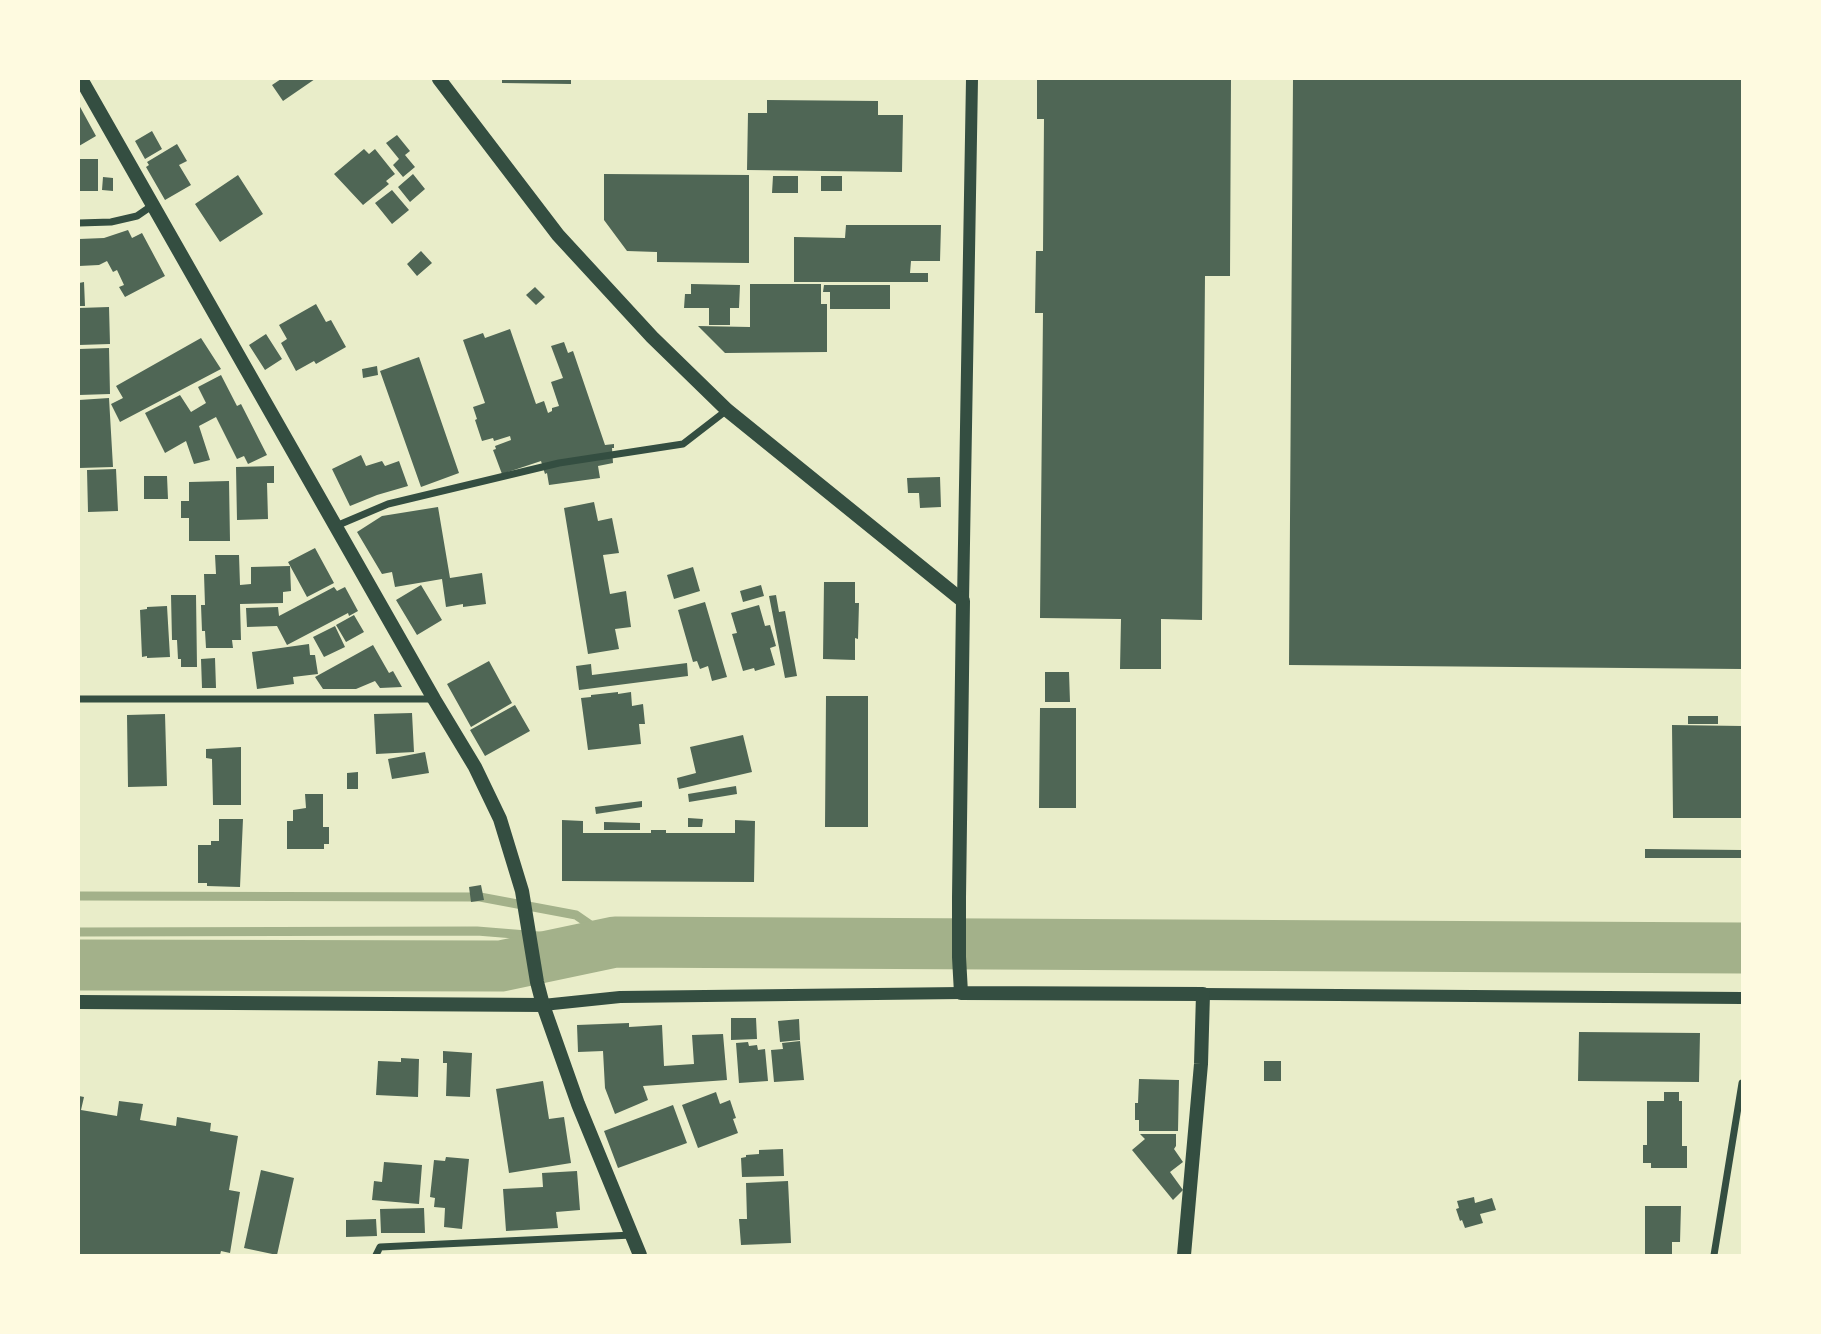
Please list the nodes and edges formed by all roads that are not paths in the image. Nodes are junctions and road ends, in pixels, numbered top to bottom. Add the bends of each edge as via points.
1 (81, 79) edge
2 (439, 79) edge
3 (972, 79) edge
4 (153, 205) junction
5 (79, 223) edge
6 (727, 410) junction
7 (336, 526) junction
8 (963, 601) junction
9 (79, 699) edge
10 (434, 699) junction
11 (961, 993) junction
12 (1203, 994) junction
13 (1742, 998) edge
14 (79, 1002) edge
15 (544, 1005) junction
16 (1742, 1083) edge
17 (633, 1236) junction
18 (376, 1255) edge
19 (640, 1255) edge
20 (1184, 1255) edge
21 (1714, 1255) edge

1 - 4 main road
2 - 6 main road via 558,235
3 - 8 street
4 - 5 street via 137,216
4 - 7 main road
6 - 7 street via 682,444 559,463 388,504
6 - 8 main road
7 - 10 main road
8 - 11 main road
9 - 10 street
10 - 15 main road via 500,819 522,891
11 - 12 main road
11 - 15 street via 620,997
12 - 13 street
12 - 20 main road
14 - 15 main road
15 - 17 main road via 578,1104
16 - 21 street
17 - 18 street via 380,1247
17 - 19 main road

